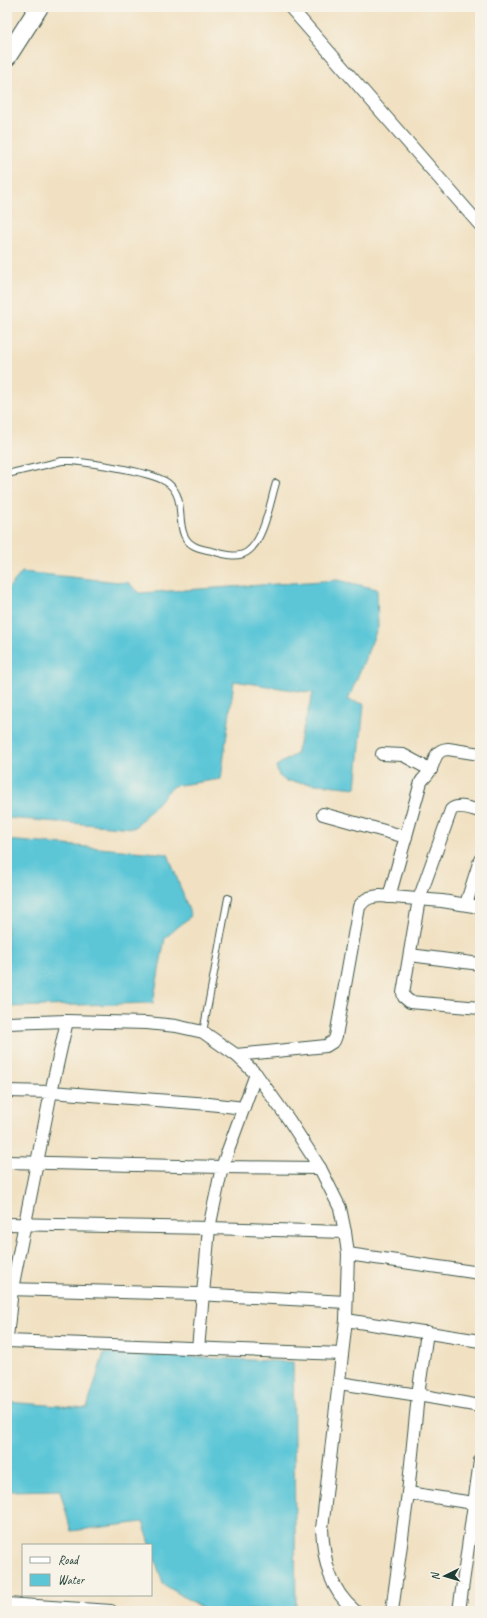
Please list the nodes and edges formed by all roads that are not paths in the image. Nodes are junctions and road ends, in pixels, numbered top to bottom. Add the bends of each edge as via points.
1 (39, 7) edge
2 (290, 7) edge
3 (7, 57) edge
4 (480, 225) edge
5 (7, 474) edge
6 (276, 483) dead end
7 (382, 754) dead end
8 (480, 754) edge
9 (430, 770) junction
10 (480, 811) edge
11 (323, 814) dead end
12 (406, 837) junction
13 (480, 860) edge
14 (389, 897) junction
15 (228, 898) dead end
16 (419, 899) junction
17 (466, 904) junction
18 (480, 907) edge
19 (410, 955) junction
20 (480, 964) edge
21 (480, 1008) edge
22 (67, 1021) junction
23 (7, 1023) edge
24 (203, 1032) junction
25 (236, 1055) junction
26 (256, 1074) junction
27 (7, 1091) edge
28 (51, 1092) junction
29 (244, 1108) junction
30 (7, 1162) edge
31 (38, 1163) junction
32 (222, 1167) junction
33 (320, 1168) junction
34 (7, 1224) edge
35 (24, 1225) junction
36 (209, 1228) junction
37 (345, 1232) junction
38 (348, 1254) junction
39 (480, 1273) edge
40 (9, 1289) edge
41 (203, 1294) junction
42 (346, 1302) junction
43 (346, 1320) junction
44 (427, 1332) junction
45 (7, 1338) edge
46 (7, 1341) edge
47 (480, 1341) edge
48 (198, 1349) junction
49 (342, 1354) junction
50 (339, 1383) junction
51 (418, 1395) junction
52 (480, 1406) edge
53 (480, 1461) edge
54 (408, 1493) junction
55 (477, 1504) edge
56 (7, 1604) edge
57 (111, 1611) edge
58 (354, 1611) edge
59 (392, 1611) edge
60 (459, 1611) edge

1 - 3 main road
2 - 4 street
5 - 6 lane via 72,460 150,475 169,484 177,493 184,536 195,547 231,556 247,553 260,538
7 - 9 street via 408,756
8 - 9 street via 442,750 436,755
9 - 12 street via 421,782
10 - 16 street via 458,806 450,810
11 - 12 street
12 - 14 street
13 - 17 street
14 - 16 street
14 - 25 street via 370,897 363,900 359,907 334,1041 326,1046
15 - 24 lane
16 - 17 street
16 - 19 street
17 - 18 street
19 - 20 street
19 - 21 street via 403,993 406,1000
22 - 23 street
22 - 24 street via 147,1023
22 - 28 street
24 - 25 street
25 - 26 street
26 - 29 street
26 - 33 street
27 - 28 street
28 - 29 street
28 - 31 street
29 - 32 street
30 - 31 street
31 - 32 street
31 - 35 street
32 - 33 street
32 - 36 street
33 - 37 street via 340,1208
34 - 35 street
35 - 36 street
35 - 40 street
36 - 37 street
36 - 41 street
37 - 38 street
38 - 39 street
38 - 42 street
40 - 41 street
40 - 45 street
41 - 42 street
41 - 48 street
42 - 43 street
43 - 44 street
43 - 49 street
44 - 47 street
44 - 51 street
46 - 48 street
48 - 49 street
49 - 50 street
50 - 51 street
50 - 58 street via 322,1529 323,1554 331,1578 342,1598
51 - 52 street
51 - 54 street
53 - 55 street
54 - 55 street
54 - 59 street
55 - 60 street
56 - 57 street

